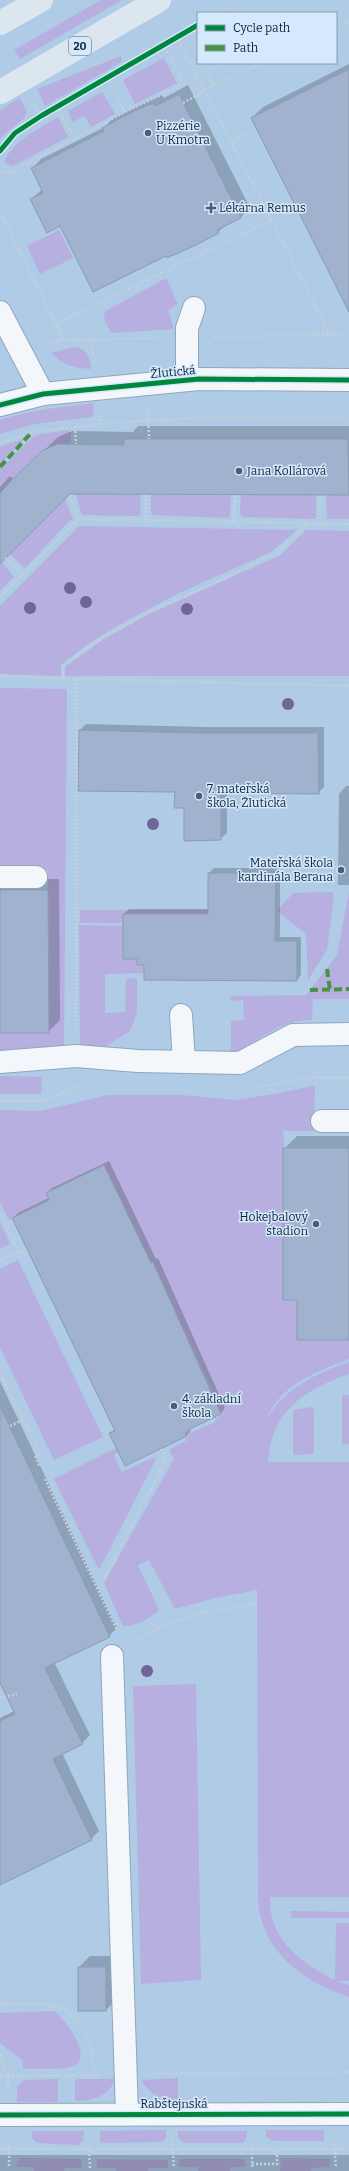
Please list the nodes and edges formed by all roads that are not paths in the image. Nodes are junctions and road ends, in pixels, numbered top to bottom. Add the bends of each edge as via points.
1 (41, 0) edge
2 (159, 0) edge
3 (0, 23) edge
4 (0, 92) edge
5 (194, 308) dead end
6 (0, 312) edge
7 (187, 380) junction
8 (349, 380) edge
9 (43, 394) junction
10 (0, 405) edge
11 (0, 877) edge
12 (36, 877) dead end
13 (181, 1015) dead end
14 (349, 1034) edge
15 (0, 1062) edge
16 (184, 1062) junction
17 (322, 1121) dead end
18 (349, 1121) edge
19 (120, 1651) road end
20 (128, 2114) junction
21 (349, 2114) edge
22 (0, 2115) edge

1 - 3 main road
2 - 4 main road, 20
5 - 7 street via 187,328
6 - 9 street
7 - 8 street, Žlutická
7 - 9 street, Žlutická
9 - 10 street, Žlutická
11 - 12 street
13 - 16 street
14 - 16 street via 293,1035 240,1063
15 - 16 street via 76,1056
17 - 18 street
19 - 20 street via 117,1855
20 - 21 street, Rabštejnská
20 - 22 street, Rabštejnská

